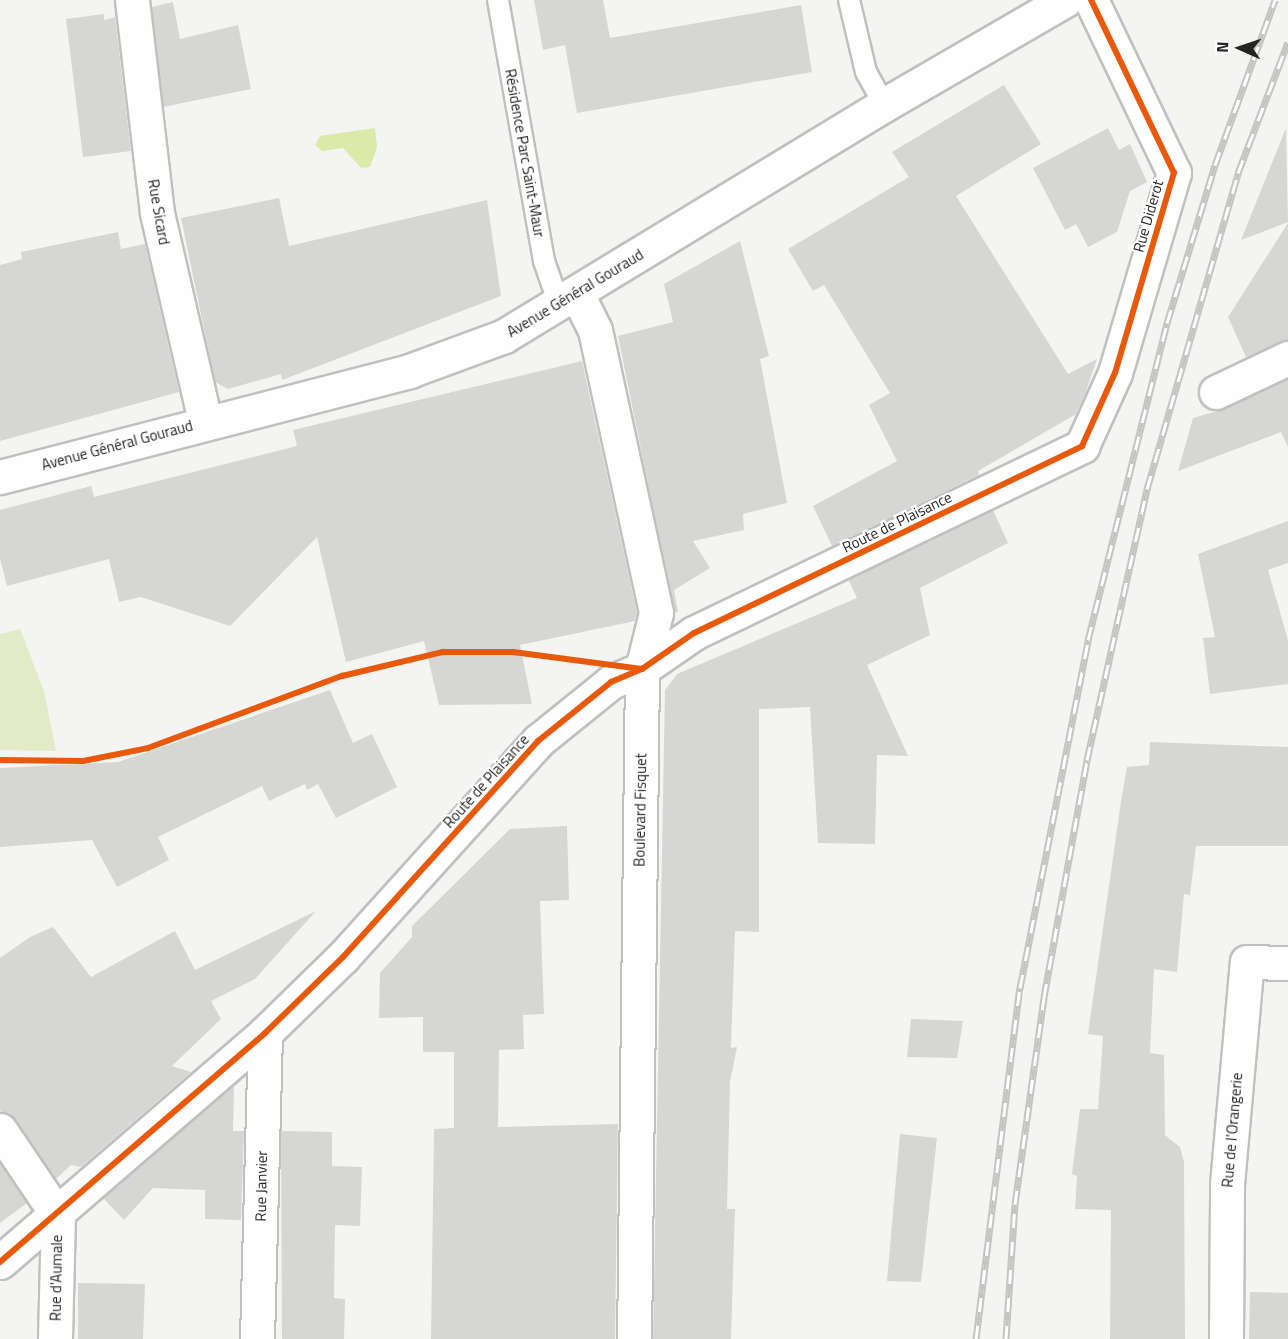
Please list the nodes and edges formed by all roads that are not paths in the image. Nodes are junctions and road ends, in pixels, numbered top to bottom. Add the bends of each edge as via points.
1 (132, 0) edge
2 (498, 0) edge
3 (849, 0) edge
4 (1065, 0) edge
5 (1091, 0) edge
6 (884, 105) junction
7 (568, 299) junction
8 (1288, 358) edge
9 (1216, 392) dead end
10 (205, 421) junction
11 (1082, 446) joint
12 (0, 477) edge
13 (642, 669) junction
14 (1288, 963) edge
15 (265, 1033) junction
16 (0, 1130) edge
17 (57, 1216) junction
18 (0, 1262) edge
19 (55, 1339) edge
20 (257, 1339) edge
21 (634, 1339) edge
22 (1226, 1339) edge

1 - 10 street, Rue Sicard via 158,213
2 - 7 lane, Résidence Parc Saint-Maur via 544,261
3 - 6 lane via 866,72
4 - 6 street, Avenue Général Gouraud
5 - 11 street, Rue Diderot via 1174,173 1115,373
6 - 7 street, Avenue Général Gouraud
7 - 10 street, Avenue Général Gouraud via 504,336 409,371
7 - 13 street, Boulevard Fisquet via 595,330 656,614
8 - 9 street
10 - 12 street, Avenue Général Gouraud
11 - 13 street, Route de Plaisance via 694,633
13 - 15 street, Route de Plaisance via 611,682 538,741 343,957
13 - 21 street, Boulevard Fisquet
14 - 22 street, Rue de l'Orangerie via 1246,962 1227,1184
15 - 17 street, Route de Plaisance
15 - 20 street, Rue Janvier
16 - 17 street
17 - 18 street, Route de Plaisance
17 - 19 street, Rue d'Aumale

